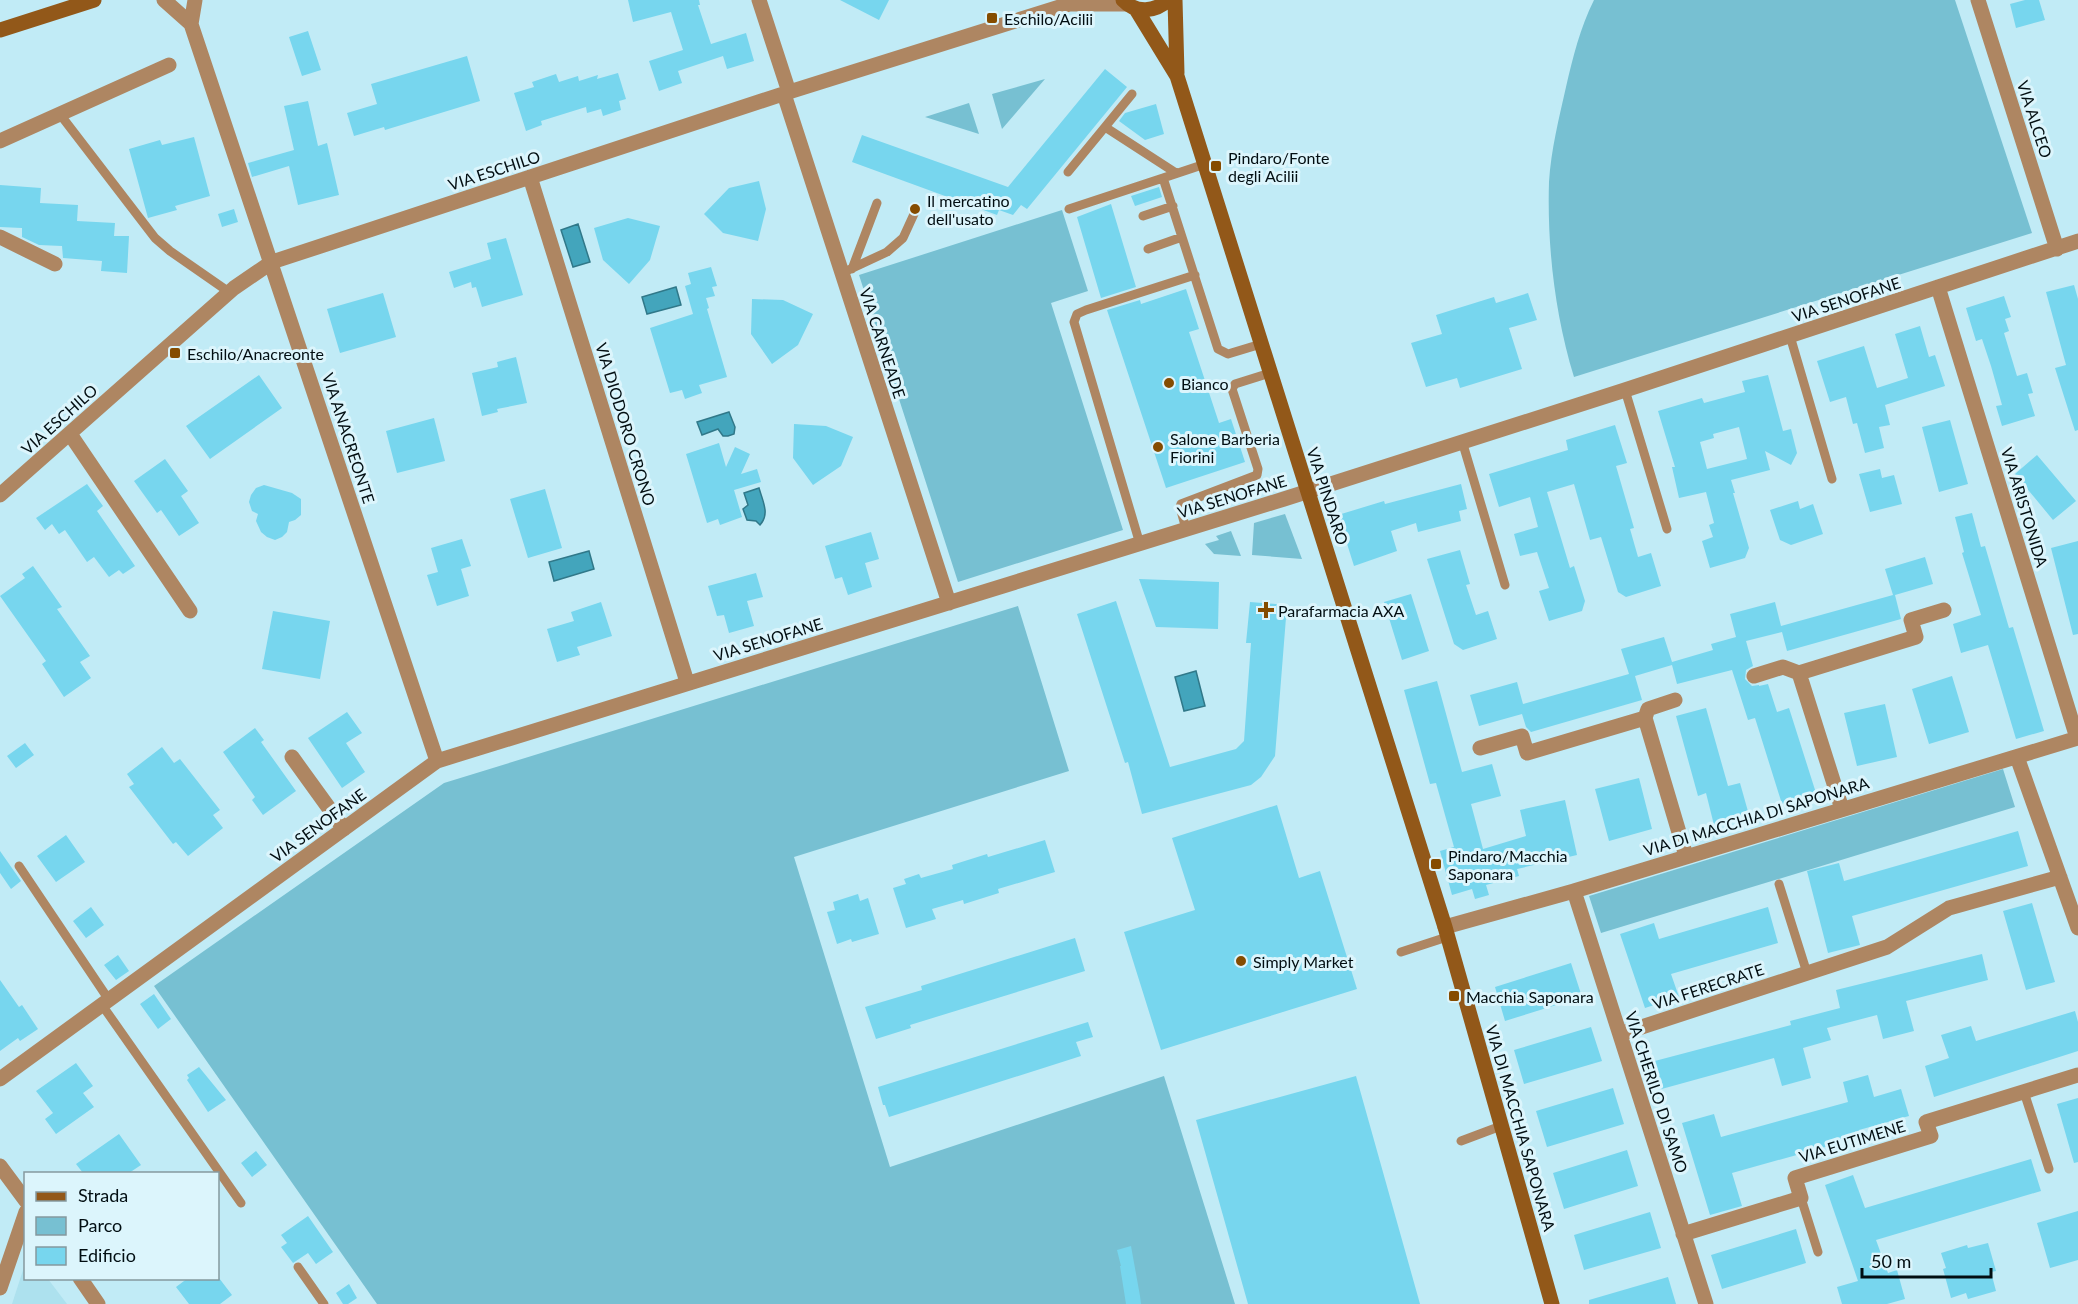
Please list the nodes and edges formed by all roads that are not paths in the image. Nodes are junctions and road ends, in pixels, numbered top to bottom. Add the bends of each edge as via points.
1 (94, 0) edge
2 (164, 0) edge
3 (195, 0) edge
4 (759, 0) edge
5 (1168, 0) edge
6 (1175, 0) edge
7 (1978, 0) edge
8 (1071, 2) edge
9 (1128, 4) edge
10 (191, 24) junction
11 (0, 30) edge
12 (170, 65) dead end
13 (1177, 76) junction
14 (787, 93) junction
15 (1132, 94) dead end
16 (58, 113) junction
17 (1105, 127) junction
18 (0, 141) edge
19 (1205, 164) junction
20 (1068, 172) dead end
21 (1176, 173) junction
22 (530, 177) junction
23 (1163, 178) junction
24 (877, 203) dead end
25 (1173, 206) junction
26 (1069, 209) dead end
27 (914, 214) dead end
28 (1143, 216) dead end
29 (0, 237) edge
30 (1182, 237) junction
31 (2078, 242) edge
32 (1148, 249) dead end
33 (2057, 249) junction
34 (272, 262) junction
35 (55, 264) dead end
36 (847, 271) junction
37 (1195, 275) junction
38 (1938, 287) junction
39 (229, 292) junction
40 (1790, 336) junction
41 (1262, 344) junction
42 (1270, 373) junction
43 (1625, 390) junction
44 (70, 434) junction
45 (1462, 441) junction
46 (1832, 479) dead end
47 (1308, 491) junction
48 (0, 495) edge
49 (1186, 529) junction
50 (1668, 529) dead end
51 (1140, 543) junction
52 (1505, 585) dead end
53 (949, 603) junction
54 (1944, 610) dead end
55 (190, 611) dead end
56 (1799, 673) junction
57 (1754, 676) dead end
58 (687, 682) junction
59 (1675, 700) dead end
60 (1645, 718) junction
61 (2078, 738) edge
62 (1480, 748) dead end
63 (292, 757) dead end
64 (2017, 757) junction
65 (437, 761) junction
66 (1842, 809) junction
67 (344, 829) junction
68 (1686, 856) junction
69 (19, 866) dead end
70 (2060, 877) junction
71 (1779, 884) dead end
72 (1574, 891) junction
73 (2075, 911) edge
74 (2078, 928) edge
75 (1446, 932) junction
76 (1401, 952) dead end
77 (1807, 973) junction
78 (105, 1003) junction
79 (1620, 1034) junction
80 (2078, 1075) edge
81 (0, 1078) edge
82 (2024, 1092) junction
83 (1501, 1126) junction
84 (1461, 1140) dead end
85 (0, 1166) edge
86 (2049, 1169) dead end
87 (24, 1198) edge
88 (1801, 1198) junction
89 (241, 1203) dead end
90 (24, 1218) edge
91 (1683, 1234) junction
92 (1818, 1252) dead end
93 (298, 1267) dead end
94 (81, 1280) edge
95 (0, 1288) edge
96 (98, 1304) edge
97 (324, 1304) edge
98 (1552, 1304) edge
99 (1706, 1304) edge

1 - 11 street
2 - 10 street, VIA ANACREONTE
3 - 10 street, VIA ANACREONTE
4 - 14 street, VIA CARNEADE
5 - 9 street via 1146,10
6 - 13 street
7 - 33 street, VIA ALCEO
8 - 9 street, VIA ESCHILO
8 - 14 street, VIA ESCHILO
9 - 13 street
10 - 34 street, VIA ANACREONTE
12 - 16 street
13 - 19 street, VIA PINDARO
14 - 22 street, VIA ESCHILO
14 - 36 street, VIA CARNEADE
15 - 17 lane
16 - 18 street
16 - 39 lane via 155,238
17 - 20 lane
17 - 21 lane
19 - 21 lane
19 - 41 street, VIA PINDARO
21 - 23 lane
22 - 34 street, VIA ESCHILO
22 - 58 street, VIA DIODORO CRONO
23 - 25 lane
23 - 26 lane
24 - 36 lane
25 - 28 lane
25 - 30 lane
27 - 36 lane via 903,238 887,252
29 - 35 street
30 - 32 lane
30 - 37 lane
31 - 33 street, VIA SENOFANE
33 - 38 street, VIA SENOFANE
34 - 39 street, VIA ESCHILO
34 - 65 street, VIA ANACREONTE
36 - 53 street, VIA CARNEADE
37 - 41 lane via 1218,349 1228,354
37 - 51 lane via 1086,310 1077,314 1074,322
38 - 40 street, VIA SENOFANE
38 - 61 street, VIA ARISTONIDA
39 - 44 street, VIA ESCHILO
40 - 43 street, VIA SENOFANE
40 - 46 lane
41 - 42 street, VIA PINDARO
42 - 47 street, VIA PINDARO
42 - 49 lane via 1235,384 1232,389 1257,475 1181,504
43 - 45 street, VIA SENOFANE
43 - 50 lane
44 - 48 street, VIA ESCHILO
44 - 55 street
45 - 47 street, VIA SENOFANE
45 - 52 lane
47 - 49 street, VIA SENOFANE
47 - 75 street, VIA PINDARO
49 - 51 street, VIA SENOFANE
51 - 53 street, VIA SENOFANE
53 - 58 street, VIA SENOFANE
54 - 56 street via 1911,620 1916,637
56 - 57 street via 1783,667
56 - 66 street
58 - 65 street, VIA SENOFANE
59 - 60 street via 1648,709
60 - 62 street via 1527,753 1522,736
60 - 68 street
61 - 64 street, VIA DI MACCHIA DI SAPONARA
63 - 67 street
64 - 66 street, VIA DI MACCHIA DI SAPONARA
64 - 70 street
65 - 67 street, VIA SENOFANE
66 - 68 street, VIA DI MACCHIA DI SAPONARA
67 - 78 street, VIA SENOFANE
68 - 72 street, VIA DI MACCHIA DI SAPONARA
69 - 78 lane
70 - 73 street
70 - 77 street, VIA FERECRATE via 1948,908 1887,947
71 - 77 lane
72 - 75 street, VIA DI MACCHIA DI SAPONARA
72 - 79 street, VIA CHERILO DI SAMO
73 - 74 street
75 - 76 lane
75 - 83 street, VIA DI MACCHIA SAPONARA
77 - 79 street, VIA FERECRATE
78 - 81 street, VIA SENOFANE
78 - 89 lane
79 - 91 street, VIA CHERILO DI SAMO
80 - 82 street, VIA EUTIMENE
82 - 86 lane
82 - 88 street, VIA EUTIMENE via 1926,1122 1931,1136 1795,1178
83 - 84 lane
83 - 98 street, VIA DI MACCHIA SAPONARA
85 - 87 street
88 - 91 street
88 - 92 lane, VIA EUTIMENE
90 - 95 street
91 - 99 street, VIA CHERILO DI SAMO
93 - 97 lane
94 - 96 street

